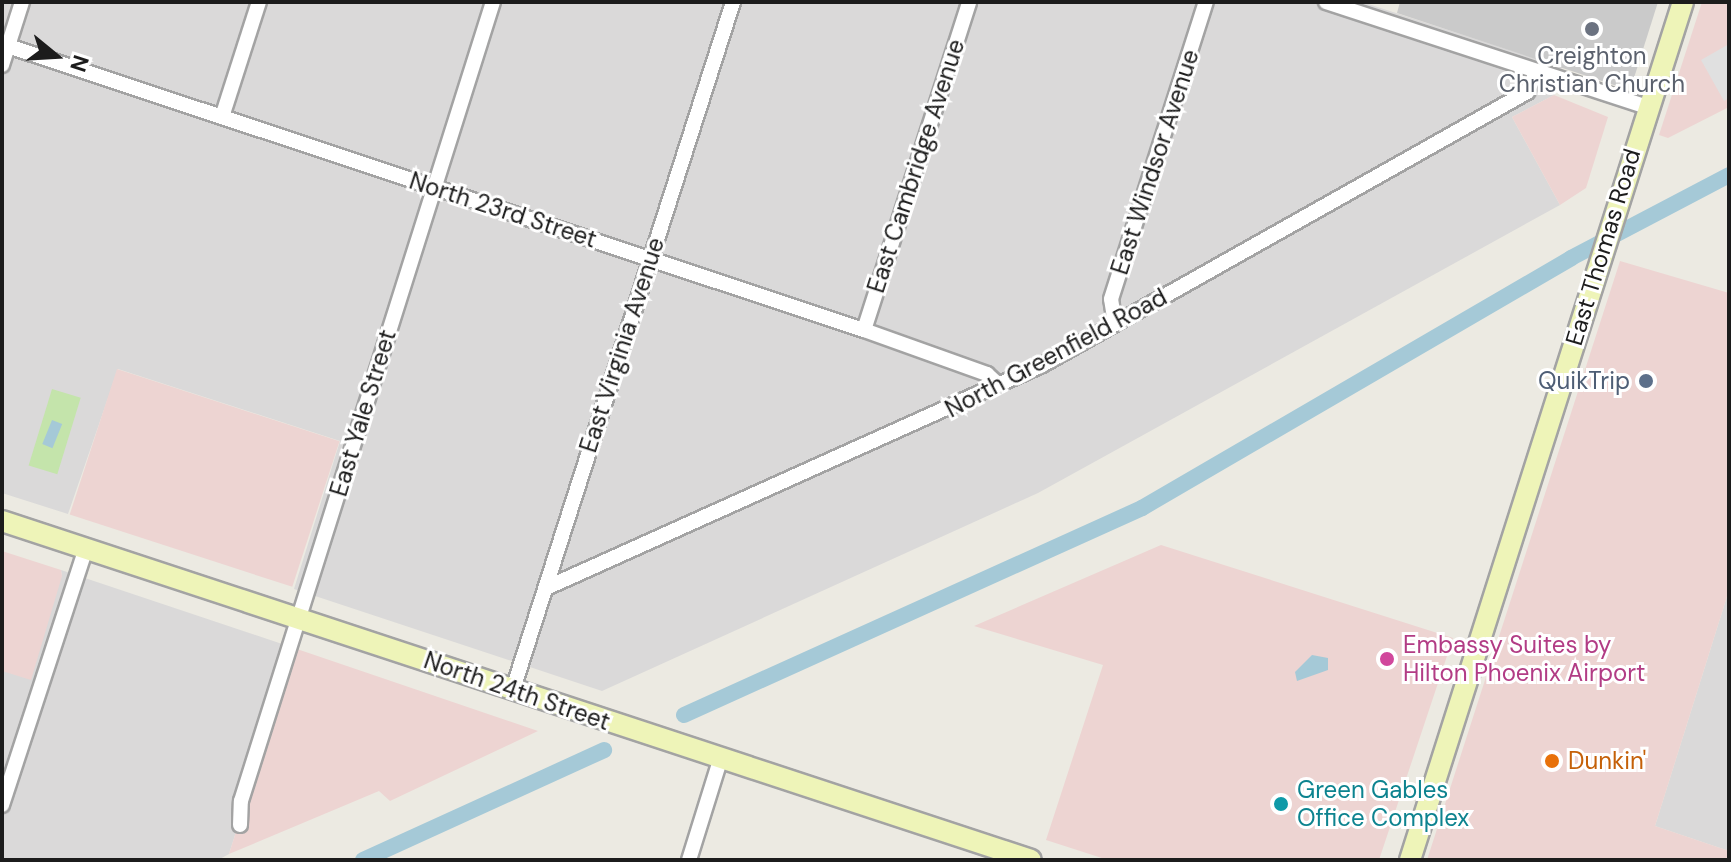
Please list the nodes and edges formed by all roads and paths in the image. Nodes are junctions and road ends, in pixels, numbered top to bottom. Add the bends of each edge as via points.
1 (22, 2) edge
2 (259, 2) edge
3 (493, 2) edge
4 (733, 2) edge
5 (969, 2) edge
6 (1206, 2) edge
7 (1326, 2) edge
8 (1683, 2) edge
9 (5, 45) edge
10 (2, 65) edge
11 (1537, 71) junction
12 (1648, 107) junction
13 (222, 117) junction
14 (434, 187) junction
15 (650, 259) junction
16 (1115, 324) junction
17 (864, 330) junction
18 (999, 385) junction
19 (2, 521) edge
20 (86, 548) junction
21 (546, 588) junction
22 (298, 618) junction
23 (513, 689) junction
24 (721, 757) junction
25 (2, 805) edge
26 (240, 825) dead end
27 (689, 860) edge
28 (1031, 860) edge
29 (1410, 860) edge

1 - 9 street
2 - 13 street
3 - 14 street, East Yale Street
4 - 15 street, East Virginia Avenue
5 - 17 street, East Cambridge Avenue
6 - 16 street, East Windsor Avenue via 1111,299
7 - 11 street
8 - 12 main road, East Thomas Road
9 - 10 street
9 - 13 street, North 23rd Street
11 - 12 street
11 - 16 street, North Greenfield Road via 1527,92
12 - 29 main road, East Thomas Road
13 - 14 street, North 23rd Street
14 - 15 street, North 23rd Street
14 - 22 street, East Yale Street
15 - 17 street, North 23rd Street
15 - 21 street, East Virginia Avenue
16 - 18 street, North Greenfield Road
17 - 18 street, North 23rd Street via 987,374
18 - 21 street, North Greenfield Road
19 - 20 main road, North 24th Street
20 - 22 main road, North 24th Street
20 - 25 street
21 - 23 street, East Virginia Avenue
22 - 23 main road, North 24th Street
22 - 26 street, East Yale Street via 241,801
23 - 24 main road, North 24th Street
24 - 27 street
24 - 28 main road, North 24th Street

